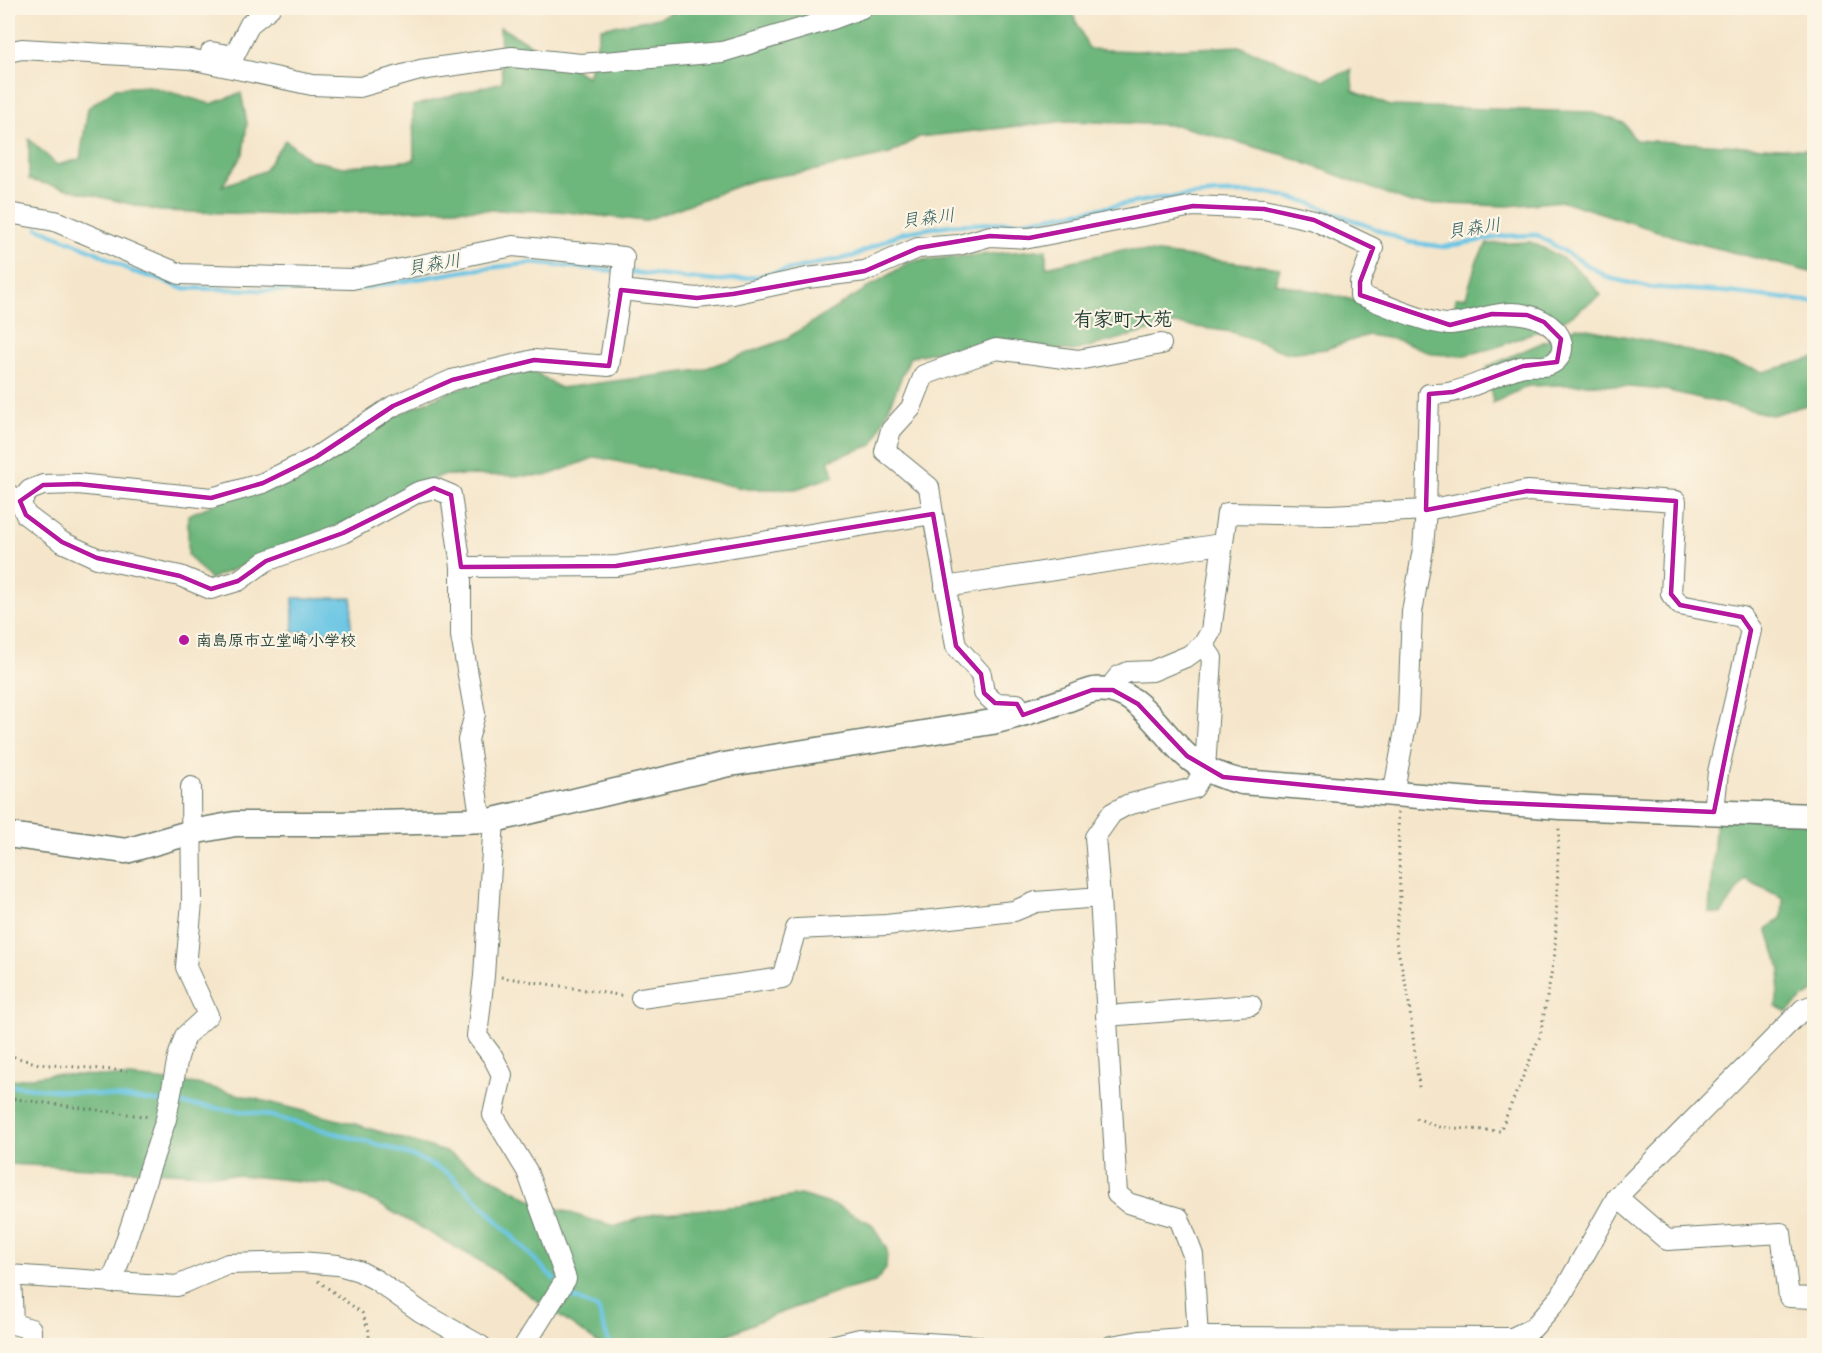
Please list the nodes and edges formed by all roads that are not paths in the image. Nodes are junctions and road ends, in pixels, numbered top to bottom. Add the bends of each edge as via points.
1 (270, 8) edge
2 (862, 8) edge
3 (8, 52) edge
4 (190, 59) junction
5 (8, 213) edge
6 (623, 278) junction
7 (1161, 344) dead end
8 (14, 497) edge
9 (1426, 510) junction
10 (933, 514) junction
11 (1221, 544) junction
12 (460, 567) junction
13 (945, 587) junction
14 (1203, 645) junction
15 (1113, 690) junction
16 (1023, 715) junction
17 (1205, 769) junction
18 (191, 787) dead end
19 (1395, 795) junction
20 (1714, 812) junction
21 (1815, 816) edge
22 (488, 820) junction
23 (192, 832) junction
24 (8, 835) edge
25 (1100, 897) junction
26 (641, 998) road end
27 (1251, 1005) dead end
28 (1815, 1005) edge
29 (1106, 1016) junction
30 (1617, 1197) junction
31 (9, 1275) edge
32 (112, 1283) junction
33 (1815, 1298) edge
34 (1198, 1338) junction
35 (1486, 1342) edge
36 (31, 1346) edge
37 (481, 1346) edge
38 (524, 1346) edge
39 (831, 1346) edge
40 (977, 1346) edge
41 (1111, 1346) edge

1 - 4 street via 250,24 234,56 203,51
2 - 4 street via 722,52 581,64 512,57 420,70 360,87 312,85
3 - 4 street via 22,49
5 - 6 street via 56,221 180,274 352,279 513,246 624,256
6 - 8 street via 609,366 534,360 452,380 393,406 316,458 263,483 210,498 78,484 43,485
6 - 9 street via 697,298 865,271 918,248 990,236 1029,238 1192,206 1264,209 1314,220 1373,248 1360,282 1360,295 1450,325 1492,314 1527,315 1544,322 1561,339 1563,347 1557,362 1523,366 1453,392 1429,394
7 - 10 street via 1078,360 996,349 924,375 911,408 891,430 885,451 929,487
8 - 12 street via 26,514 62,542 97,558 180,576 211,589 238,581 266,561 343,533 418,492 434,488 451,495
9 - 11 street via 1330,515 1227,513
9 - 19 street via 1412,612 1408,714
9 - 20 street via 1527,491 1676,501 1671,594 1680,605 1742,617 1751,630 1718,772
10 - 12 street via 616,566
10 - 13 street
11 - 13 street
11 - 14 street via 1211,631
12 - 22 street via 461,636 476,714 468,740
13 - 16 street via 956,646 981,674 984,693 995,703 1017,704
14 - 15 street via 1152,671 1119,676
14 - 17 street via 1212,658
15 - 16 street via 1092,690
15 - 17 street via 1138,704 1187,756
16 - 22 street via 724,765
17 - 19 street via 1242,782
17 - 25 street via 1194,788 1127,805 1112,813 1095,837
18 - 23 street
19 - 20 street via 1560,807
20 - 21 street
22 - 23 street via 235,824
22 - 38 street via 484,976 477,1036 502,1075 493,1115 527,1171 566,1279
23 - 24 street via 126,851
23 - 32 street via 192,903 186,967 207,1016 185,1036 167,1116
25 - 26 street via 1036,902 1014,911 897,924 796,929 782,978
25 - 29 street
27 - 29 street
28 - 30 street via 1803,1010
29 - 34 street via 1117,1194 1128,1203 1179,1218 1193,1255
30 - 33 street via 1667,1240 1781,1233 1789,1297
30 - 35 street via 1561,1296 1533,1328 1512,1338
31 - 32 street
31 - 36 street via 13,1324 31,1329
32 - 37 street via 177,1286 228,1264 338,1265 376,1280 421,1312
34 - 35 street
34 - 41 street
39 - 40 street via 860,1339

